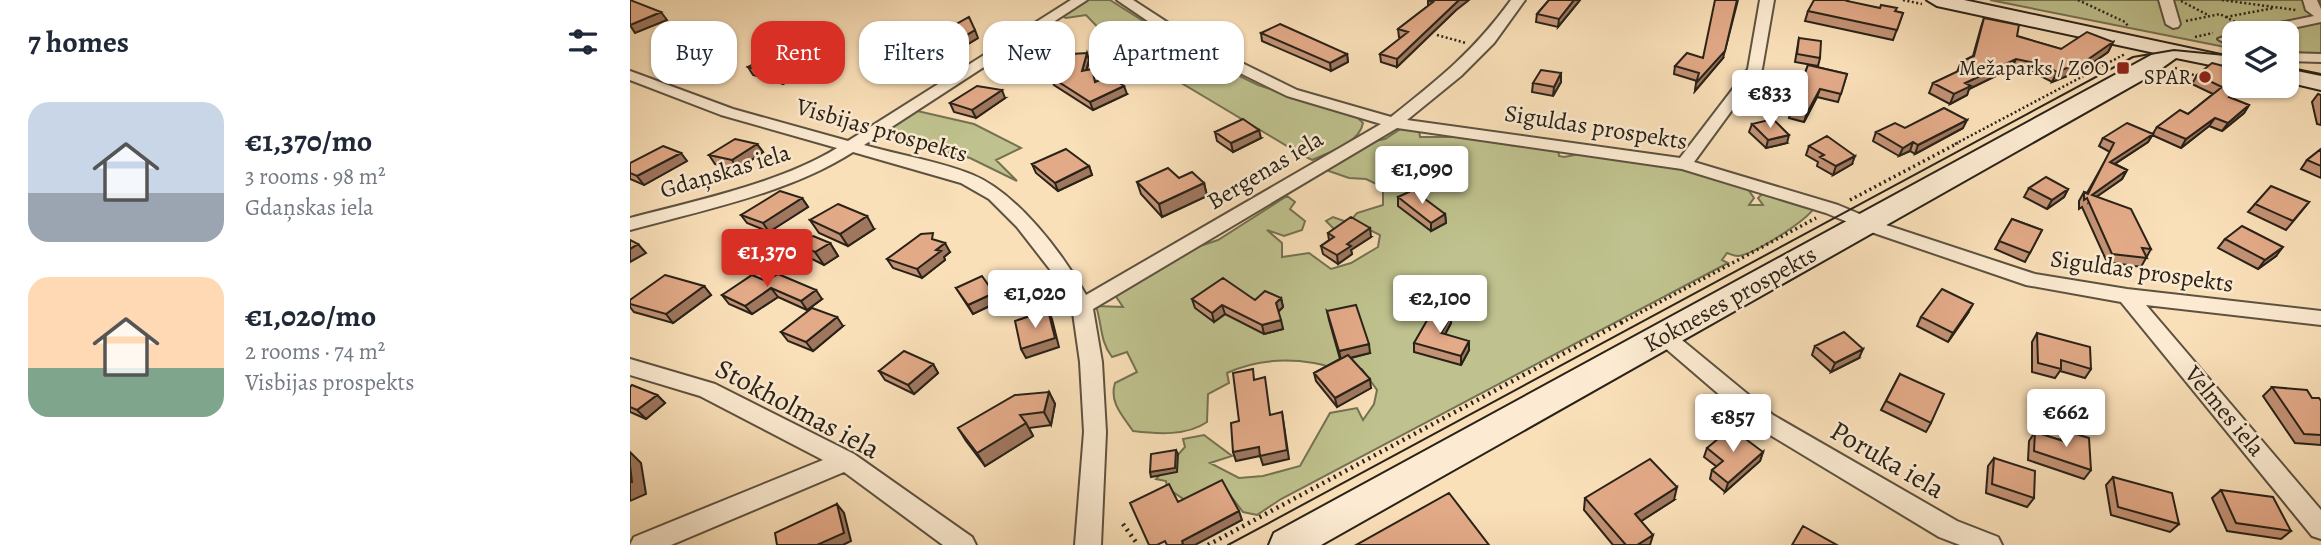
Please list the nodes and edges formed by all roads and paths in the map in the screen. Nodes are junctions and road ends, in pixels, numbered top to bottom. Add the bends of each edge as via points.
1 (1080, 0) edge
2 (1124, 0) edge
3 (1518, 0) edge
4 (1767, 0) edge
5 (1937, 0) edge
6 (2078, 0) edge
7 (2166, 0) edge
8 (2179, 0) edge
9 (2222, 0) edge
10 (2307, 6) edge
11 (2280, 7) junction
12 (2210, 16) junction
13 (2321, 16) edge
14 (2226, 17) junction
15 (2233, 21) edge
16 (2299, 22) edge
17 (1437, 35) dead end
18 (2202, 41) dead end
19 (2134, 43) junction
20 (2177, 49) junction
21 (1462, 53) dead end
22 (2299, 57) edge
23 (2321, 58) edge
24 (2222, 61) edge
25 (630, 75) edge
26 (2199, 77) edge
27 (2299, 78) edge
28 (2321, 83) edge
29 (1394, 123) junction
30 (853, 146) junction
31 (1684, 164) junction
32 (1832, 209) junction
33 (1867, 222) junction
34 (630, 224) edge
35 (2127, 296) junction
36 (1082, 306) junction
37 (2321, 318) edge
38 (1664, 336) junction
39 (630, 367) edge
40 (846, 461) junction
41 (1123, 524) dead end
42 (2321, 528) edge
43 (643, 545) edge
44 (963, 545) edge
45 (1088, 545) edge
46 (1138, 545) edge
47 (1208, 545) edge
48 (1287, 545) edge
49 (1989, 545) edge

1 - 30 street, Gdaņskas iela
2 - 29 street, Siguldas prospekts via 1188,42 1292,93
3 - 29 street, Bergenas iela via 1489,40 1456,73
4 - 31 street via 1755,69
5 - 19 street
6 - 19 path via 2125,22
7 - 20 street
8 - 12 path
9 - 11 path
10 - 11 path
10 - 13 street
11 - 14 path
12 - 14 path
12 - 20 path
13 - 16 street
14 - 15 path
17 - 21 path via 1470,44
18 - 20 path
19 - 20 street
19 - 32 path via 2135,48 2121,57
20 - 24 street
20 - 26 path
20 - 33 street, Kokneses prospekts
22 - 23 street
25 - 30 street, Visbijas prospekts via 727,112
27 - 28 street
29 - 31 street, Siguldas prospekts
29 - 36 street, Bergenas iela
30 - 34 street, Gdaņskas iela via 774,184
30 - 36 street, Visbijas prospekts via 985,188 1059,266
31 - 32 street, Siguldas prospekts
32 - 33 street, Siguldas prospekts
32 - 47 path
33 - 35 street, Siguldas prospekts via 2021,277
33 - 38 street, Kokneses prospekts
35 - 37 street, Siguldas prospekts
35 - 42 street, Velmes iela
36 - 45 street, Visbijas prospekts via 1095,422
38 - 48 street, Kokneses prospekts
38 - 49 street, Poruka iela via 1765,421 1948,529
39 - 40 street, Stokholmas iela via 708,390
40 - 43 street
40 - 44 street, Stokholmas iela
41 - 46 path

